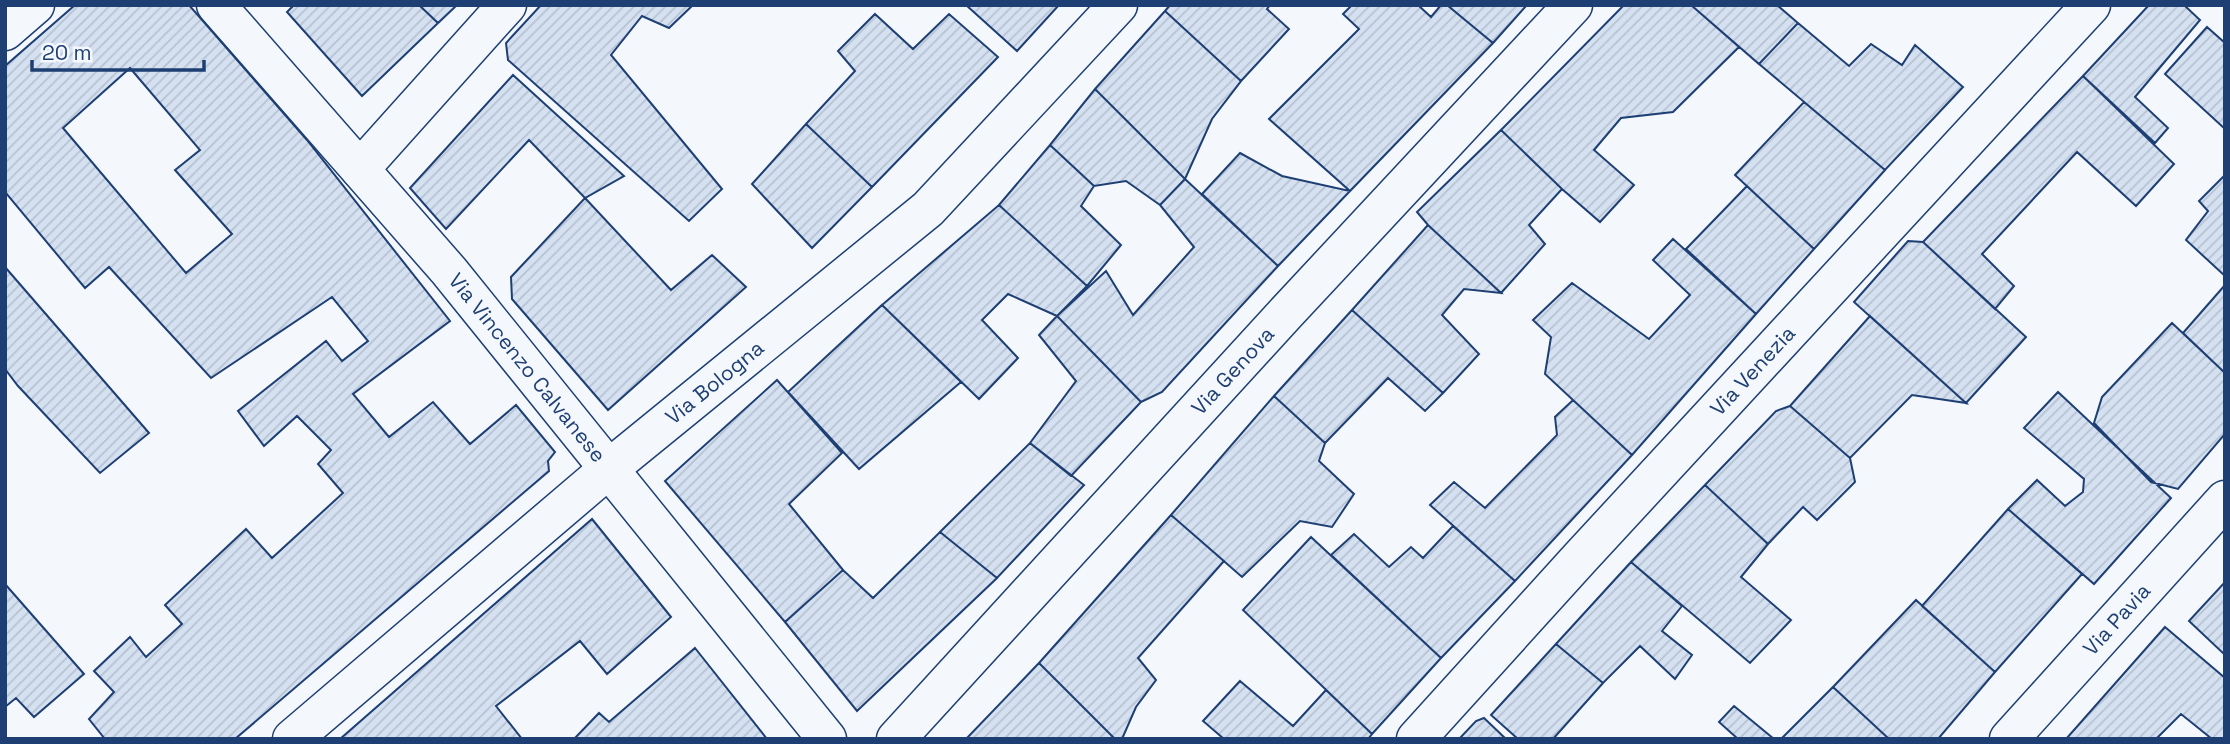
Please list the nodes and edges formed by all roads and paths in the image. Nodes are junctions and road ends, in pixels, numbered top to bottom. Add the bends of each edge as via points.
1 (35, 5) edge
2 (216, 5) edge
3 (507, 5) edge
4 (1118, 5) edge
5 (1573, 5) edge
6 (2091, 5) edge
7 (5, 31) edge
8 (360, 169) junction
9 (607, 471) junction
10 (2225, 500) edge
11 (292, 739) edge
12 (827, 739) edge
13 (896, 739) edge
14 (1416, 739) edge
15 (2009, 739) edge

1 - 7 street
2 - 8 street, Via Vincenzo Calvanese
3 - 8 street
4 - 9 street, Via Bologna via 928,209
5 - 13 street, Via Genova
6 - 14 street, Via Venezia
8 - 9 street, Via Vincenzo Calvanese via 449,271
9 - 11 street, Via Bologna
9 - 12 street, Via Vincenzo Calvanese
10 - 15 street, Via Pavia

